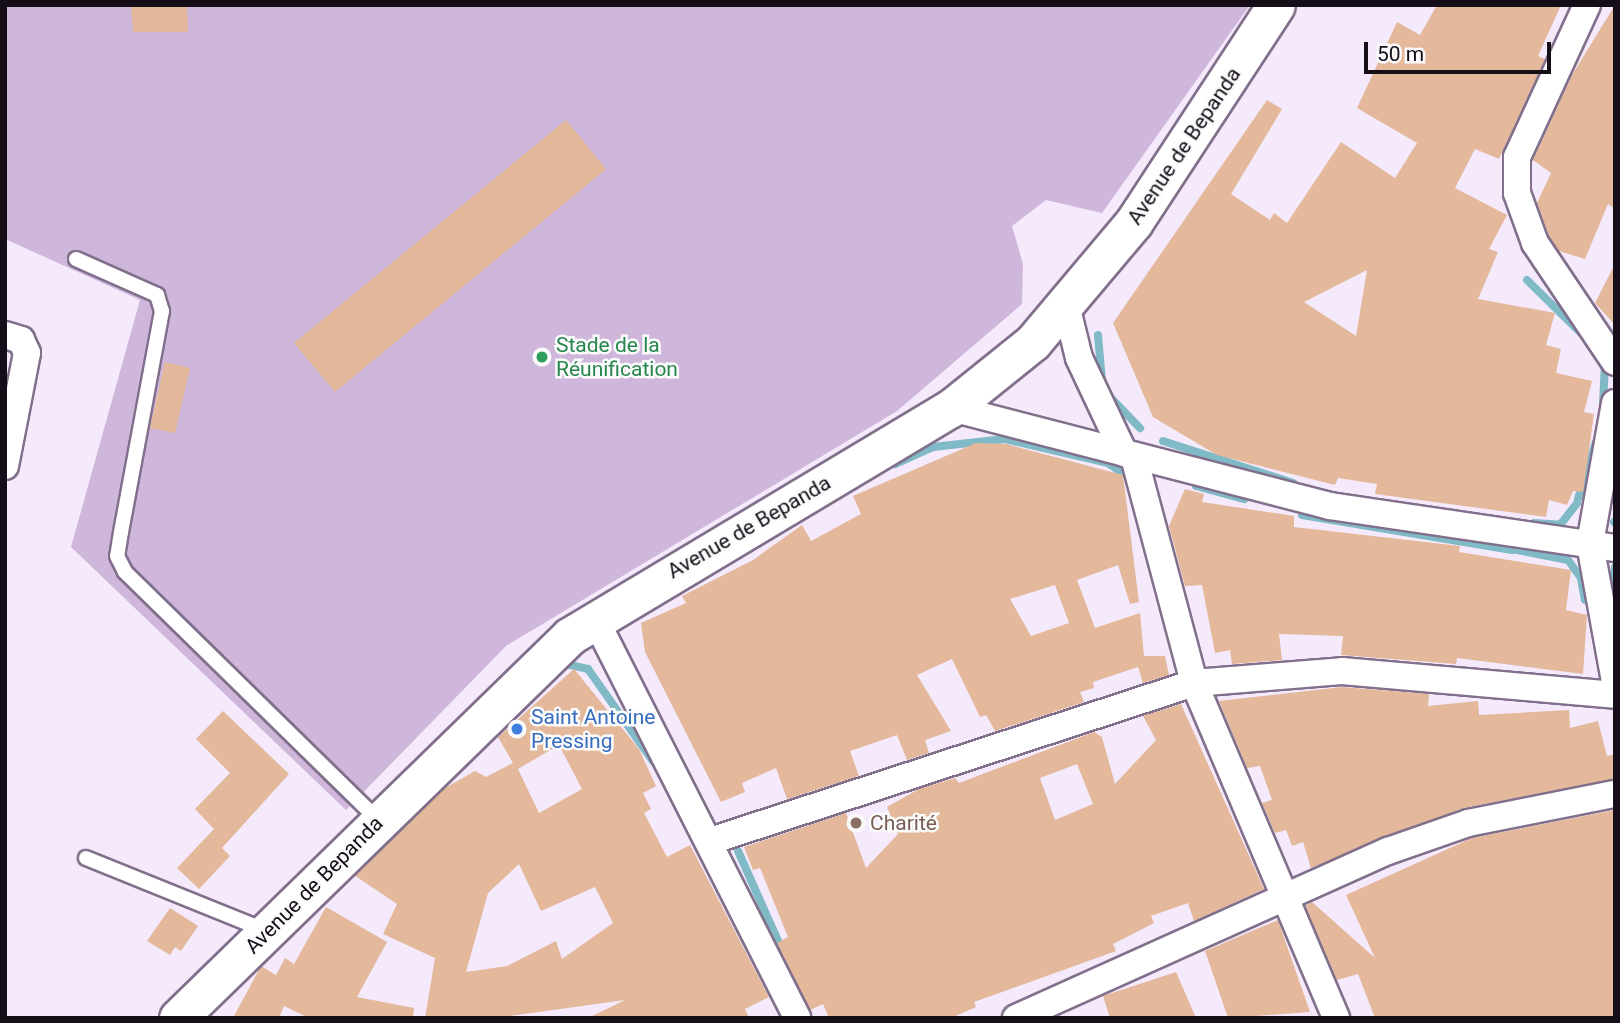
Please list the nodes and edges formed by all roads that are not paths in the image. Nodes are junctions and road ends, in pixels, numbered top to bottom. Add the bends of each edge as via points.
1 (1276, 5) edge
2 (1587, 5) edge
3 (76, 259) dead end
4 (1067, 309) junction
5 (13, 337) edge
6 (1615, 362) edge
7 (1615, 402) edge
8 (951, 408) junction
9 (9, 423) edge
10 (1129, 455) junction
11 (5, 466) edge
12 (1602, 546) edge
13 (595, 619) junction
14 (1615, 682) edge
15 (1194, 683) junction
16 (1615, 695) edge
17 (1615, 794) edge
18 (379, 821) junction
19 (710, 841) junction
20 (86, 859) dead end
21 (1284, 895) junction
22 (268, 931) junction
23 (178, 1018) edge
24 (797, 1018) edge
25 (1016, 1018) edge
26 (1335, 1018) edge

1 - 4 main road, Avenue de Bepanda via 1187,148
2 - 6 street via 1517,156 1517,193 1535,243
3 - 18 lane via 157,296 162,311 117,555 125,572
4 - 8 main road, Avenue de Bepanda
4 - 10 street via 1079,358
5 - 9 street via 27,353
7 - 12 street
8 - 10 street
8 - 13 main road, Avenue de Bepanda
9 - 11 street
10 - 12 street via 1330,506
10 - 15 street
12 - 14 street
13 - 18 main road, Avenue de Bepanda via 542,658
13 - 19 street
15 - 16 street via 1342,671
15 - 19 street
15 - 21 street
17 - 21 street via 1468,823
18 - 22 main road, Avenue de Bepanda
19 - 24 street
20 - 22 lane
21 - 25 street
21 - 26 street
22 - 23 main road, Avenue de Bepanda

